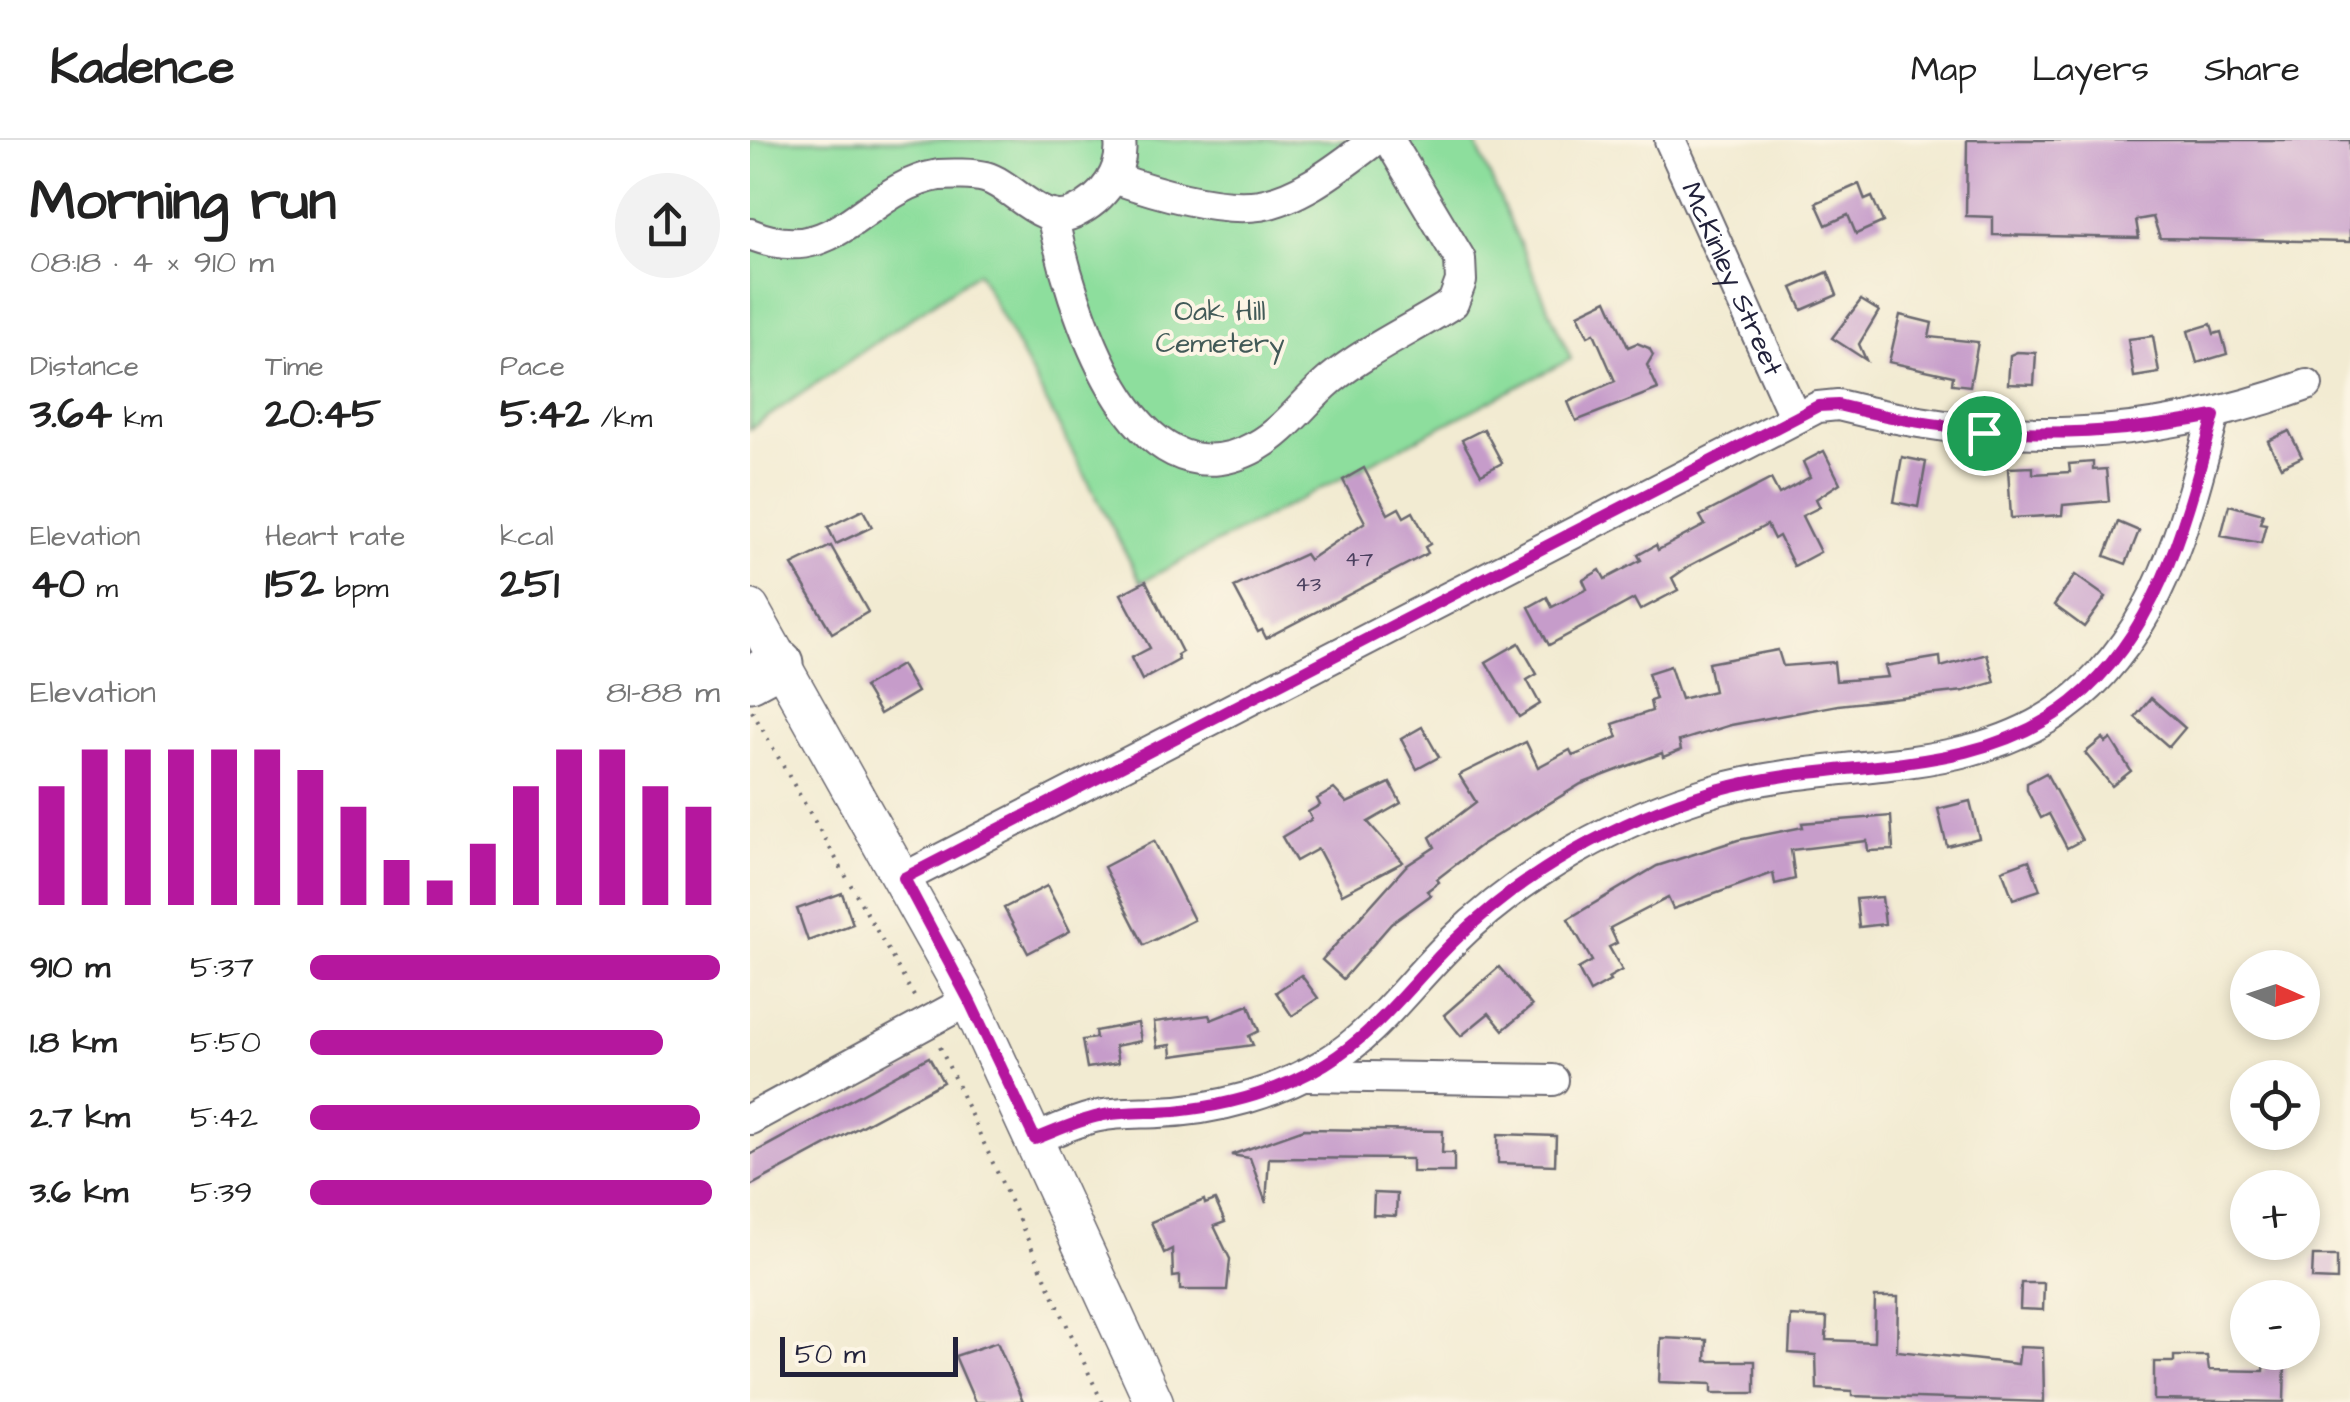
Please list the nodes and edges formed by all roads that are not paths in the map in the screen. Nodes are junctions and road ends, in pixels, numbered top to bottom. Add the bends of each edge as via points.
1 (1120, 140) edge
2 (1374, 140) edge
3 (1388, 140) edge
4 (1670, 140) edge
5 (1114, 178) junction
6 (1052, 216) junction
7 (750, 234) edge
8 (2307, 384) dead end
9 (2214, 416) junction
10 (1795, 418) junction
11 (750, 608) edge
12 (765, 671) edge
13 (904, 878) junction
14 (969, 1000) junction
15 (1303, 1076) junction
16 (1553, 1080) dead end
17 (750, 1119) edge
18 (1035, 1139) junction
19 (1154, 1402) edge

1 - 5 street via 1122,160
2 - 5 street via 1294,194 1258,205 1162,194
3 - 6 street via 1460,260 1453,303 1359,358 1283,427 1230,456 1163,446 1116,396 1079,319
4 - 10 street, McKinley Street
5 - 6 street via 1072,214
6 - 7 street via 986,177 938,176 896,192 843,230 806,246
8 - 9 street
9 - 10 street via 2036,436 1948,429 1831,404
9 - 15 street via 2184,527 2156,593 2100,675 2060,710 1976,752 1763,778 1693,797 1611,832 1487,912 1355,1043
10 - 13 street
11 - 12 main road
12 - 13 main road
13 - 14 main road
14 - 17 street
14 - 18 main road
15 - 16 street
15 - 18 street via 1238,1100 1102,1115
18 - 19 main road

